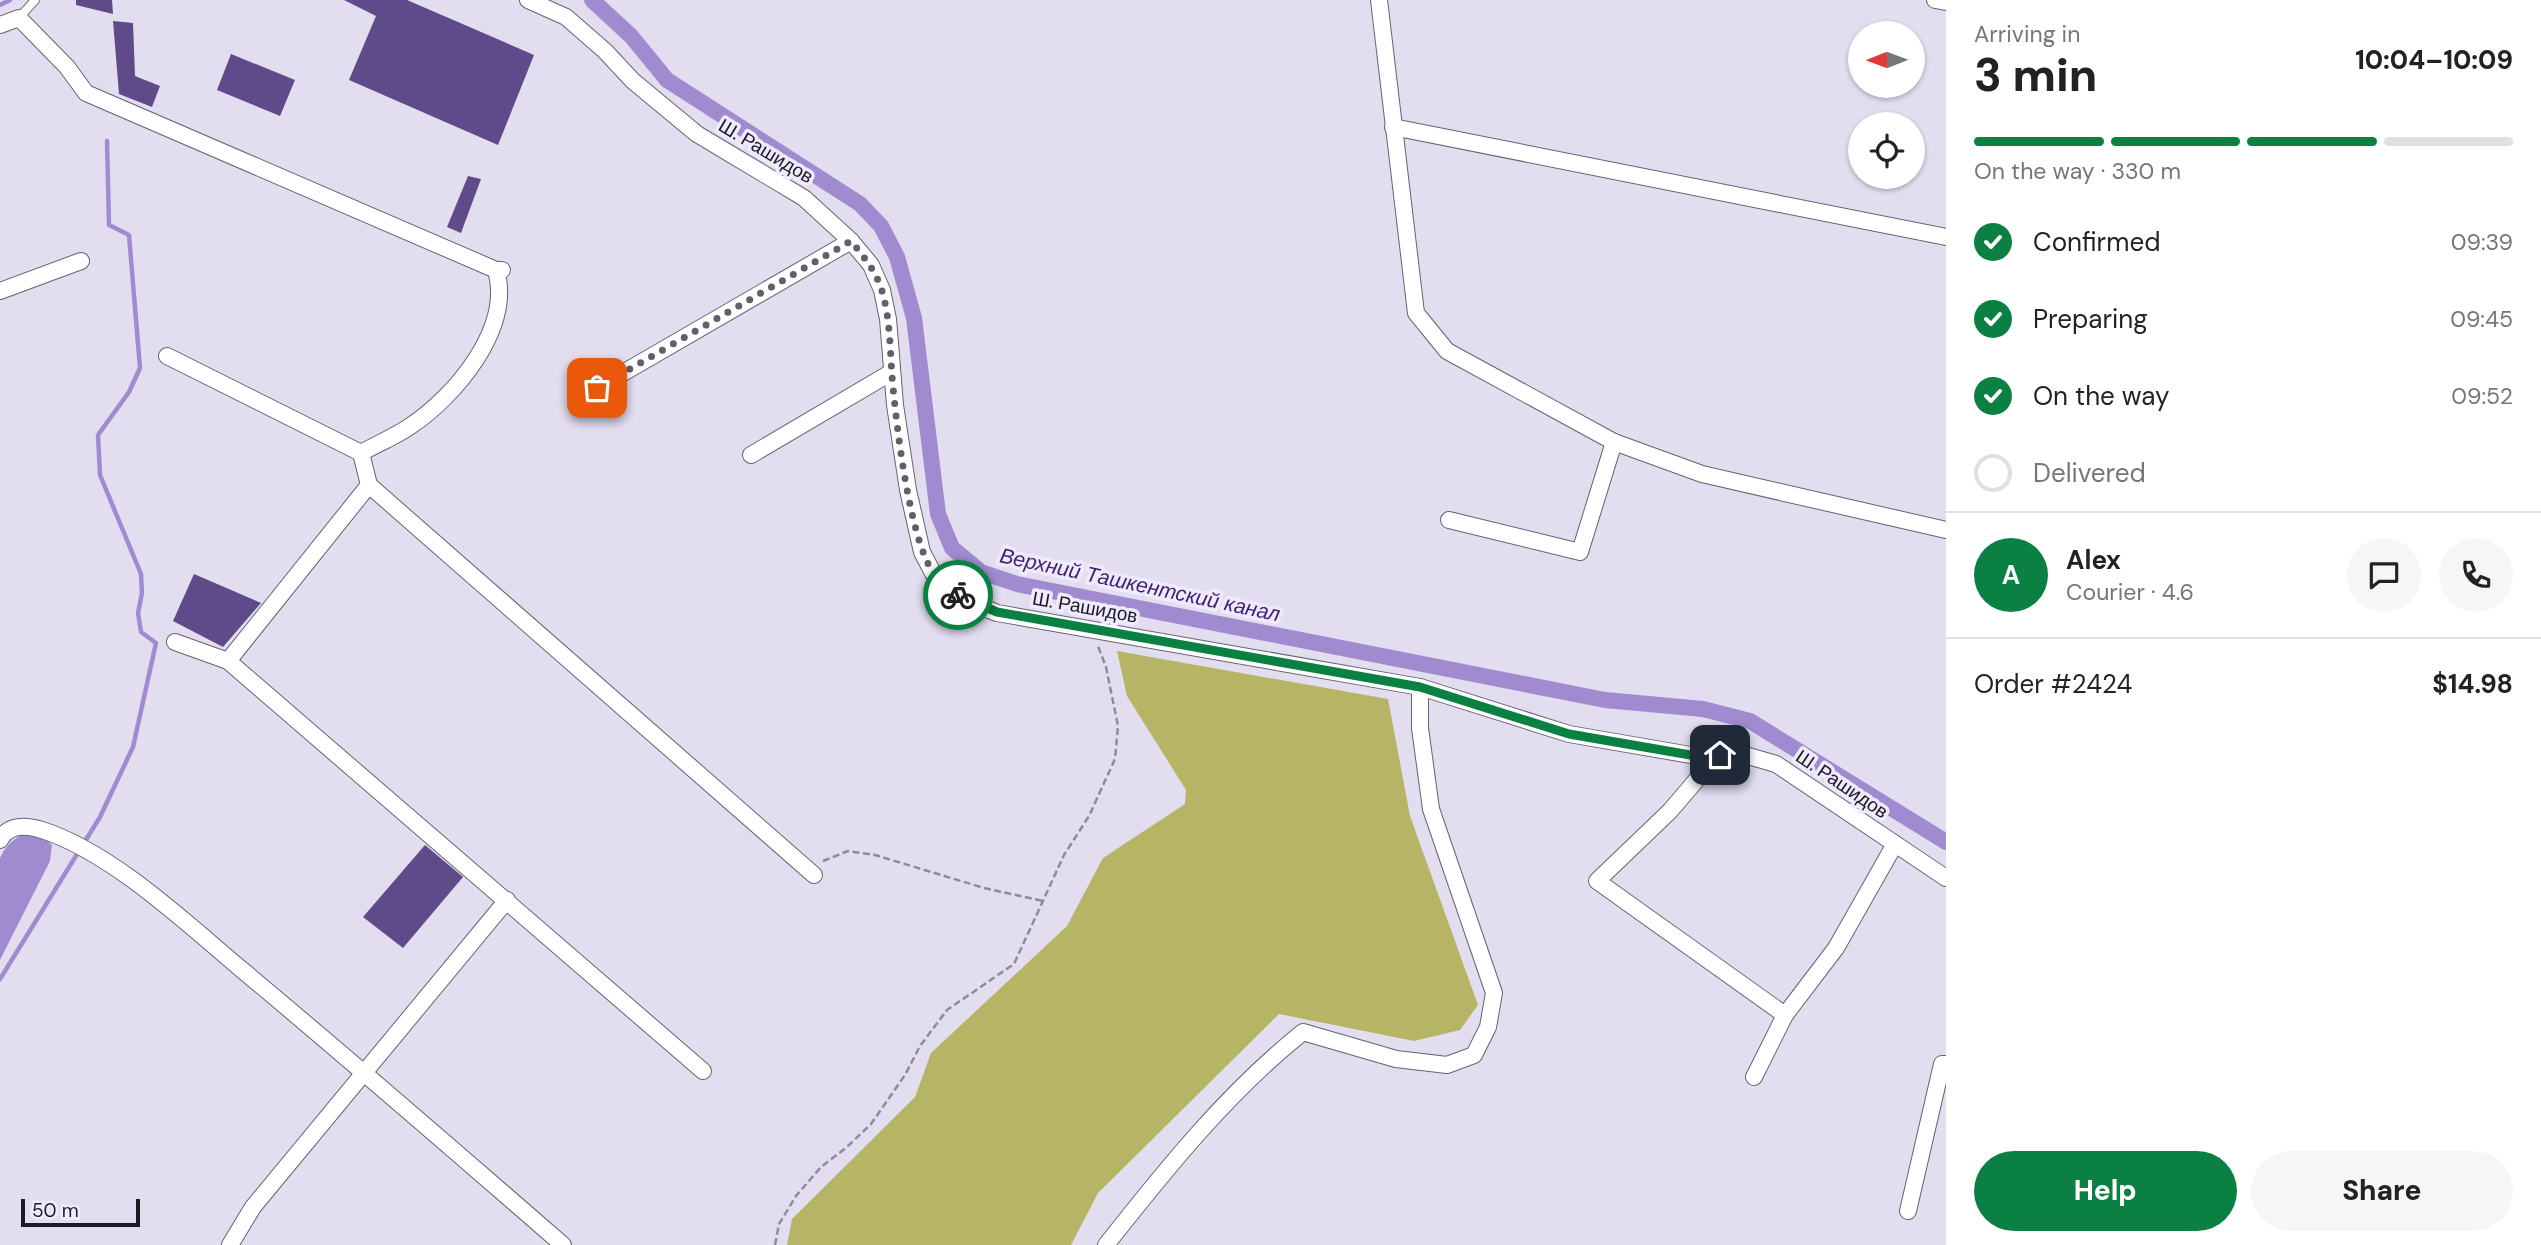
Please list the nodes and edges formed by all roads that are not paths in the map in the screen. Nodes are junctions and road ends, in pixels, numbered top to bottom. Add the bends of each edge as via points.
1 (35, 0) edge
2 (528, 0) edge
3 (1378, 0) edge
4 (1935, 0) edge
5 (1946, 2) edge
6 (19, 18) junction
7 (0, 24) edge
8 (1393, 127) junction
9 (1946, 237) edge
10 (851, 241) junction
11 (81, 261) dead end
12 (0, 290) edge
13 (167, 356) dead end
14 (892, 372) junction
15 (597, 388) dead end
16 (1614, 442) junction
17 (361, 453) junction
18 (751, 455) dead end
19 (369, 485) junction
20 (1449, 520) dead end
21 (1946, 530) edge
22 (174, 642) dead end
23 (228, 660) junction
24 (1420, 687) junction
25 (1702, 757) junction
26 (0, 840) edge
27 (1895, 845) junction
28 (814, 875) road end
29 (1946, 878) edge
30 (507, 900) junction
31 (1785, 1014) junction
32 (1946, 1064) edge
33 (703, 1071) dead end
34 (365, 1072) junction
35 (1754, 1077) dead end
36 (1908, 1211) dead end
37 (230, 1245) edge
38 (563, 1245) edge
39 (1106, 1245) edge

1 - 6 lane
2 - 10 street, Ш. Рашидов via 566,17 668,112 804,198
3 - 8 street
4 - 5 street
6 - 7 street
6 - 17 street via 86,93 499,270 497,316 468,371 411,426
8 - 9 street
8 - 16 street via 1416,313 1447,351
10 - 14 street, Ш. Рашидов via 871,264 882,290
10 - 15 street
11 - 12 street
13 - 17 street
14 - 18 street
14 - 24 street, Ш. Рашидов via 908,490 922,552 946,588 969,602 997,612
16 - 20 street via 1580,552
16 - 21 street via 1702,474
17 - 19 street
19 - 23 street
19 - 28 street
22 - 23 street
23 - 30 street
24 - 25 street, Ш. Рашидов via 1569,734
24 - 39 street via 1420,728 1431,809 1494,993 1488,1027 1474,1055 1447,1065 1396,1059 1303,1032 1262,1065 1162,1174
25 - 27 street, Ш. Рашидов via 1738,753 1776,764
25 - 31 street via 1699,777 1597,881
26 - 34 street via 18,826 41,829 99,858 164,905
27 - 29 street, Ш. Рашидов
27 - 31 street via 1836,948
30 - 33 street
30 - 34 street
31 - 35 street
32 - 36 street via 1942,1064
34 - 37 street via 253,1208
34 - 38 street

